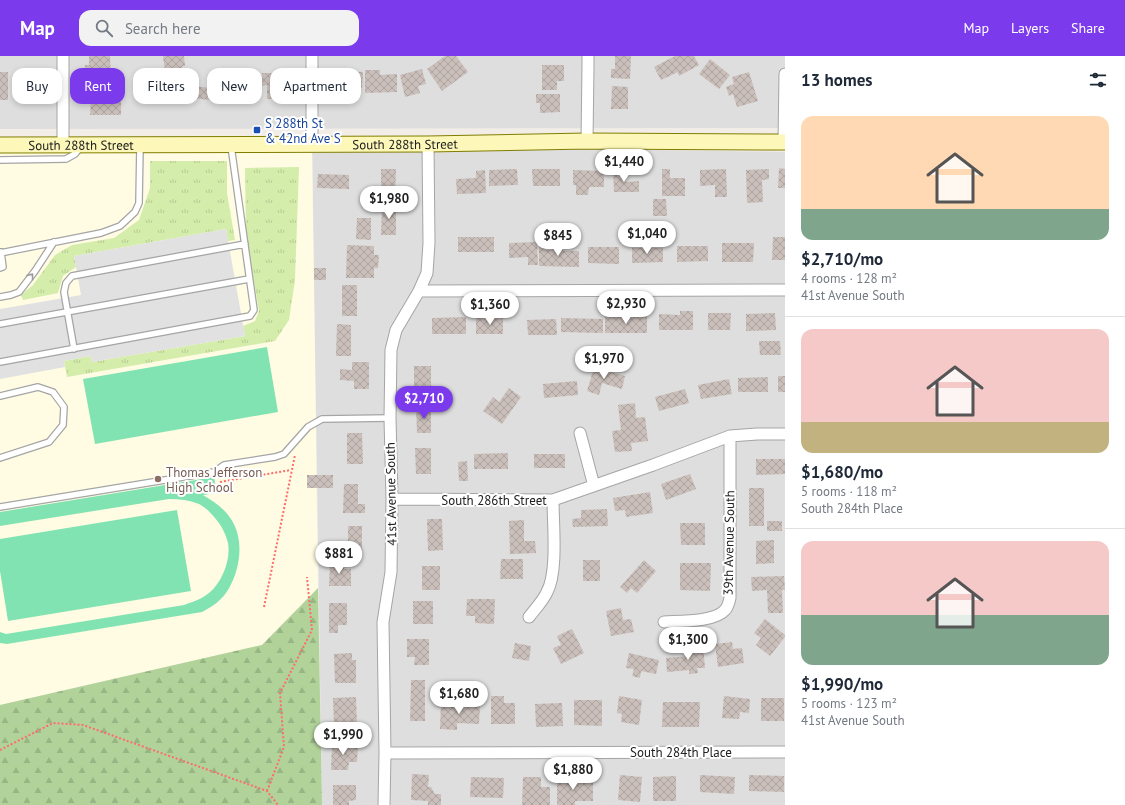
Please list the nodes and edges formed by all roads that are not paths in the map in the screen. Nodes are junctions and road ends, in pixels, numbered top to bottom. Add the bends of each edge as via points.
1 (63, 56) edge
2 (312, 56) edge
3 (588, 56) edge
4 (785, 74) edge
5 (587, 141) junction
6 (785, 142) edge
7 (63, 144) junction
8 (83, 144) junction
9 (140, 144) junction
10 (231, 144) junction
11 (312, 144) junction
12 (428, 144) junction
13 (0, 145) edge
14 (0, 160) edge
15 (54, 242) junction
16 (245, 244) junction
17 (1, 252) edge
18 (0, 268) edge
19 (250, 279) junction
20 (785, 290) edge
21 (419, 291) junction
22 (0, 297) edge
23 (68, 312) junction
24 (0, 324) edge
25 (74, 349) junction
26 (0, 362) edge
27 (0, 396) edge
28 (390, 418) junction
29 (580, 433) dead end
30 (785, 434) edge
31 (730, 436) junction
32 (0, 458) edge
33 (594, 486) junction
34 (392, 499) junction
35 (553, 500) junction
36 (0, 507) edge
37 (529, 617) dead end
38 (664, 622) dead end
39 (785, 752) edge
40 (385, 753) junction
41 (384, 805) edge

1 - 7 street
2 - 11 street
3 - 5 street
4 - 6 street
5 - 6 main road, South 288th Street
5 - 12 main road, South 288th Street
7 - 8 main road, South 288th Street
7 - 13 main road, South 288th Street
8 - 9 main road, South 288th Street
8 - 14 lane via 75,154 66,159
9 - 10 main road, South 288th Street
9 - 15 lane via 140,198 135,212 120,226 101,233
10 - 11 main road, South 288th Street
10 - 16 lane
11 - 12 main road, South 288th Street
12 - 21 street, 41st Avenue South via 429,261
15 - 17 lane
22 -> 15 lane via 18,292
16 - 19 lane
16 - 23 lane via 72,276 66,283 64,292
17 - 18 lane via 3,267
19 - 23 lane
19 - 25 lane via 254,310 250,316
20 - 21 street
21 - 28 street, 41st Avenue South via 396,330 391,350
23 - 24 lane
23 - 25 lane
25 - 26 lane
27 - 32 lane via 38,387 53,392 64,407 63,426 49,442
28 - 34 street, 41st Avenue South
28 - 36 lane via 322,419 308,427 284,454 274,457 224,465 214,472
29 - 33 street
30 - 31 street, South 286th Street
31 - 33 street, South 286th Street
31 - 38 street, 39th Avenue South via 730,598 726,609 708,619
33 - 35 street, South 286th Street
34 - 35 street, South 286th Street
34 - 40 street, 41st Avenue South via 391,572 383,622
35 - 37 street via 552,579 547,592
39 - 40 street, South 284th Place
40 - 41 street, 41st Avenue South

